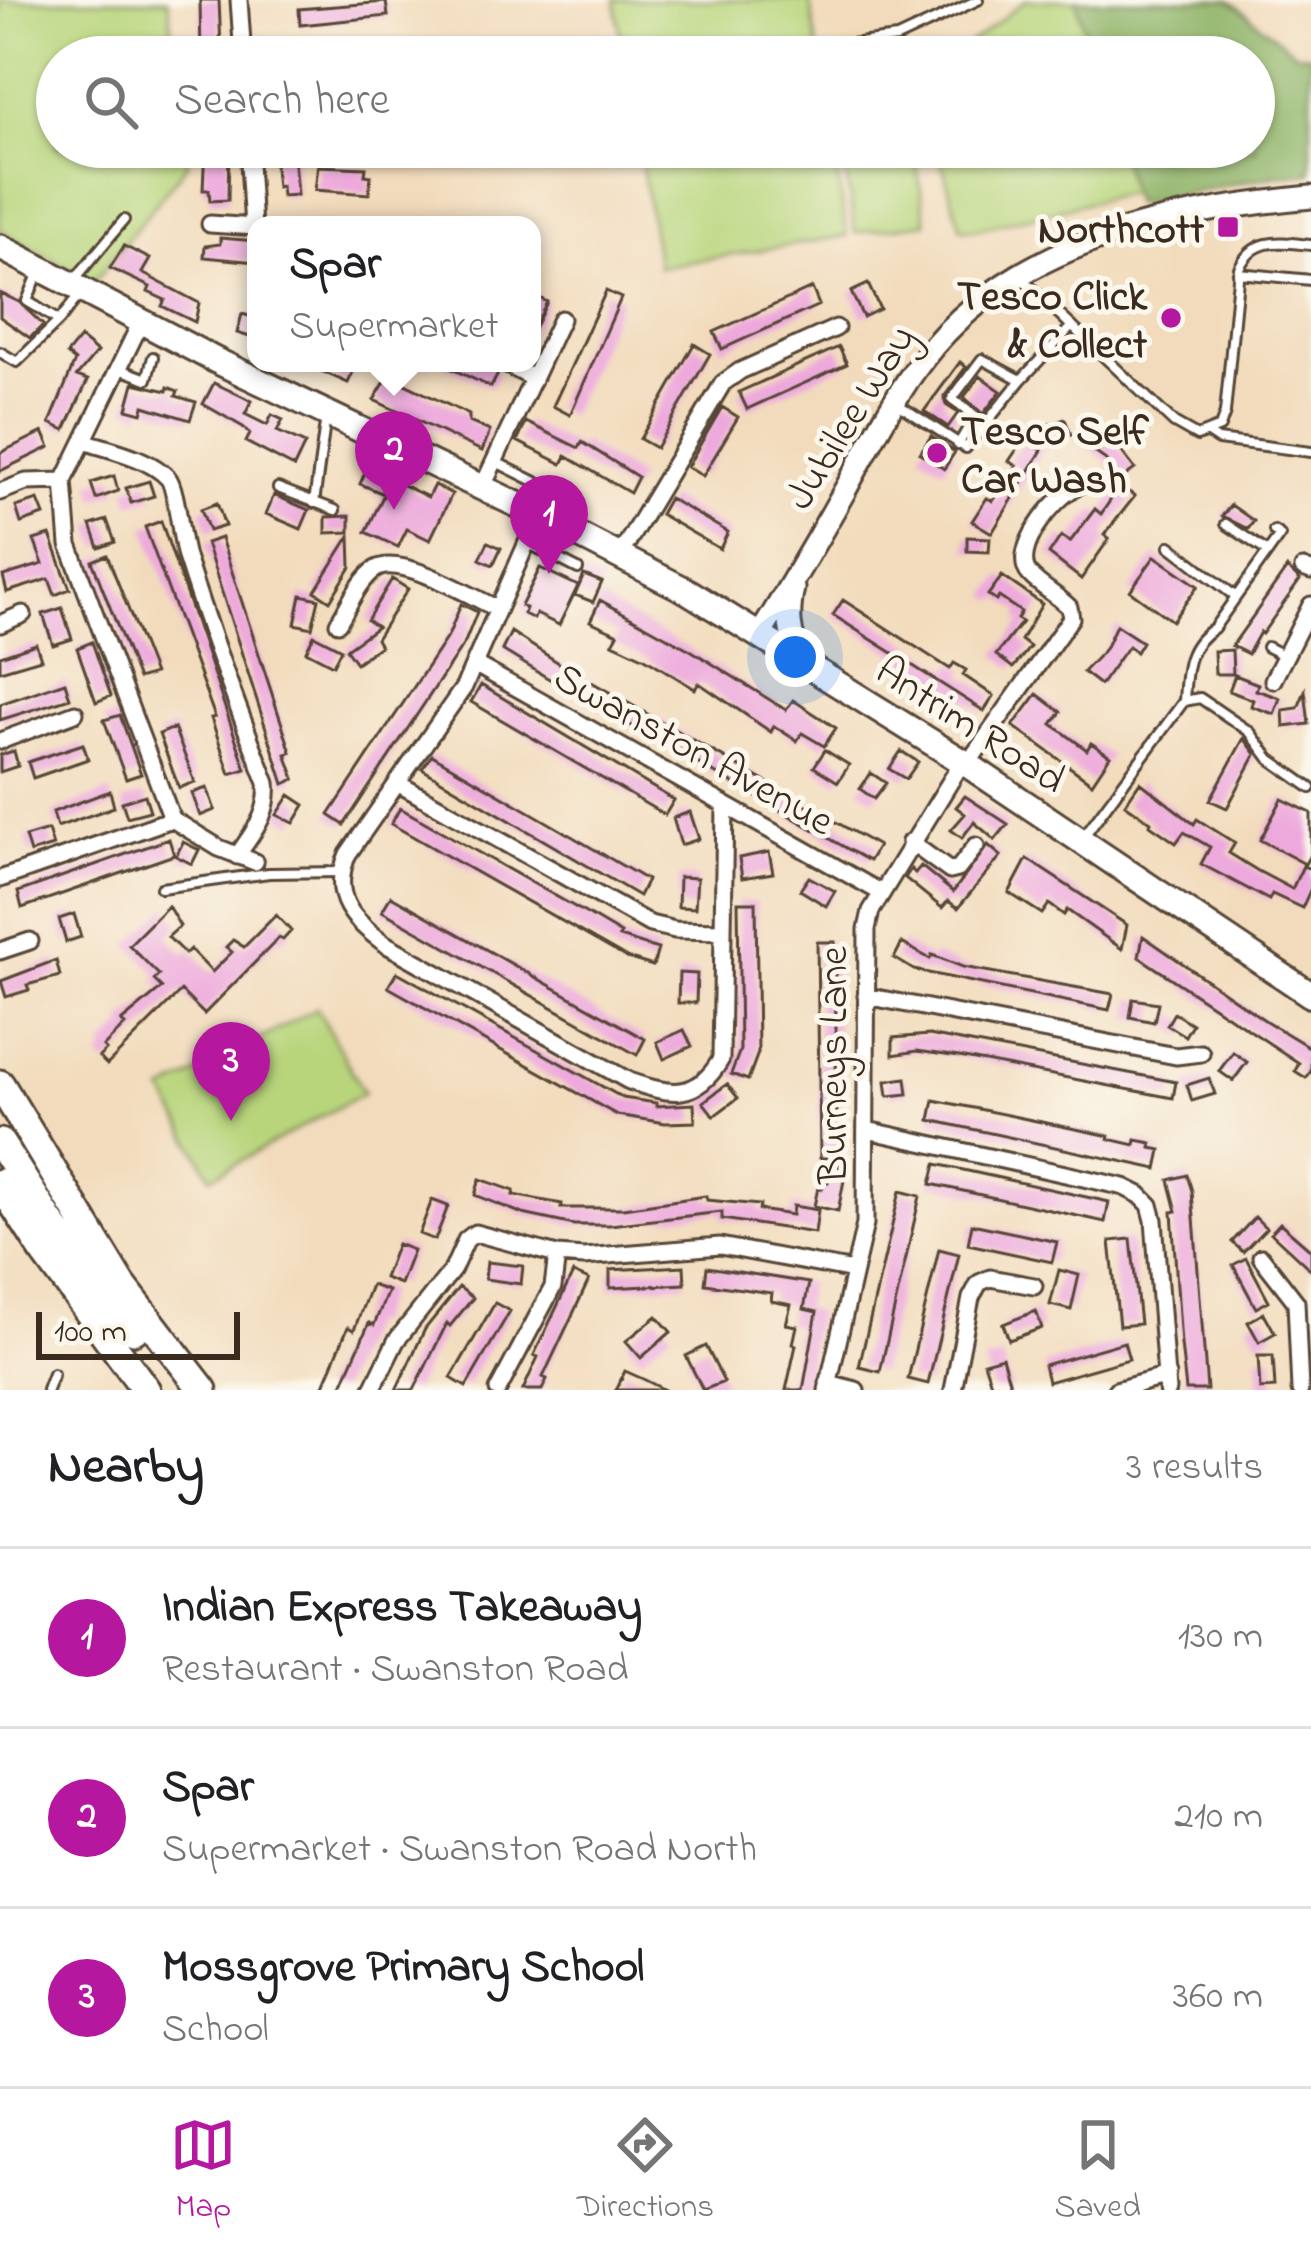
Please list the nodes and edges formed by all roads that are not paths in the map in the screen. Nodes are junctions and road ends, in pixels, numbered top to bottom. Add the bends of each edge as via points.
1 (239, 0) edge
2 (978, 0) edge
3 (242, 36) edge
4 (900, 36) edge
5 (250, 168) edge
6 (1311, 197) edge
7 (253, 216) edge
8 (124, 220) dead end
9 (210, 224) dead end
10 (247, 227) edge
11 (1311, 245) edge
12 (0, 247) edge
13 (40, 269) junction
14 (1238, 273) junction
15 (1018, 274) junction
16 (1311, 280) edge
17 (76, 289) junction
18 (561, 319) dead end
19 (58, 321) junction
20 (141, 322) junction
21 (1072, 326) junction
22 (836, 328) dead end
23 (0, 352) edge
24 (154, 357) dead end
25 (541, 361) edge
26 (118, 368) junction
27 (521, 372) edge
28 (536, 372) edge
29 (533, 378) junction
30 (1021, 380) junction
31 (895, 402) junction
32 (326, 415) junction
33 (1209, 434) junction
34 (84, 441) junction
35 (958, 445) junction
36 (1311, 452) edge
37 (494, 461) junction
38 (64, 482) junction
39 (1076, 487) dead end
40 (278, 488) dead end
41 (482, 488) junction
42 (548, 488) dead end
43 (0, 492) edge
44 (314, 503) junction
45 (335, 510) dead end
46 (539, 515) junction
47 (1226, 524) dead end
48 (1274, 530) dead end
49 (527, 543) junction
50 (1170, 546) dead end
51 (1268, 552) junction
52 (620, 555) junction
53 (578, 569) dead end
54 (795, 576) junction
55 (1237, 597) junction
56 (1311, 605) edge
57 (498, 610) junction
58 (22, 614) dead end
59 (338, 623) dead end
60 (0, 624) edge
61 (760, 635) junction
62 (1267, 647) dead end
63 (1285, 656) junction
64 (801, 660) junction
65 (476, 665) junction
66 (1273, 680) dead end
67 (1184, 701) junction
68 (75, 713) dead end
69 (0, 741) edge
70 (964, 763) junction
71 (397, 783) junction
72 (1311, 788) edge
73 (725, 806) junction
74 (172, 819) junction
75 (1080, 840) junction
76 (910, 842) junction
77 (976, 846) dead end
78 (237, 856) junction
79 (255, 862) dead end
80 (340, 872) junction
81 (0, 879) edge
82 (161, 888) dead end
83 (880, 892) junction
84 (722, 932) junction
85 (30, 941) dead end
86 (0, 951) edge
87 (1308, 985) edge
88 (866, 996) junction
89 (1201, 1053) dead end
90 (0, 1084) edge
91 (867, 1130) junction
92 (0, 1144) edge
93 (0, 1184) edge
94 (0, 1208) edge
95 (557, 1256) junction
96 (1261, 1257) dead end
97 (854, 1270) junction
98 (1034, 1286) dead end
99 (105, 1315) junction
100 (53, 1374) dead end
101 (1167, 1383) edge
102 (828, 1386) edge
103 (46, 1390) edge
104 (146, 1390) edge
105 (180, 1390) edge
106 (203, 1390) edge
107 (372, 1390) edge
108 (498, 1390) edge
109 (856, 1390) edge
110 (953, 1390) edge
111 (1116, 1390) edge
112 (1300, 1390) edge

1 - 3 street
2 - 4 lane
5 - 7 street
6 - 15 street, Jubilee Way via 1145,225
8 - 17 lane
9 - 10 street
11 - 14 lane via 1253,246
12 - 13 main road, Antrim Road
13 - 17 main road, Antrim Road
13 - 19 lane via 27,301
14 - 16 lane
14 - 33 lane via 1225,413
15 - 21 lane
15 - 31 street, Jubilee Way via 954,324
17 - 19 lane
17 - 20 main road, Antrim Road
18 - 25 street
19 - 23 lane via 17,362
20 - 26 street
20 - 32 main road, Antrim Road
21 - 30 lane
21 - 33 lane via 1186,432
22 - 52 street via 723,383
24 - 26 lane via 147,379
26 - 34 street
27 - 29 street
28 - 29 street
29 - 37 street
30 - 35 lane via 966,448
30 - 35 lane via 982,359 952,400 975,416
31 - 35 lane
31 - 54 street, Jubilee Way
32 - 41 main road, Antrim Road
32 - 44 lane
33 - 36 lane
34 - 38 street
34 - 78 street via 140,460 177,494 187,559 267,783 261,821
37 - 41 street
37 - 42 lane
38 - 43 street
38 - 74 street via 69,545
39 - 70 street, Burneys Lane via 1037,527 1024,564 1071,618
40 - 44 lane
41 - 46 main road, Antrim Road
44 - 45 lane
46 - 49 street
46 - 52 main road, Antrim Road
47 - 51 lane
48 - 51 lane via 1280,535
49 - 53 lane
49 - 57 street
50 - 55 lane
51 - 55 lane
52 - 61 main road, Antrim Road
54 - 61 street, Jubilee Way
54 - 64 street via 788,614
55 - 67 lane via 1190,651
56 - 63 street
57 - 59 street via 397,564 368,577
57 - 65 street
58 - 60 street
61 - 64 main road, Antrim Road
62 - 63 lane
63 - 66 street
64 - 70 main road, Antrim Road
65 - 71 street
65 - 73 street, Swanston Avenue
67 - 72 lane via 1201,698
67 - 75 lane
68 - 69 street
70 - 75 main road, Antrim Road
70 - 76 street, Burneys Lane
71 - 80 street
71 - 84 street via 650,923
73 - 83 street, Swanston Avenue
73 - 84 street
74 - 78 street
74 - 81 street
75 - 87 main road, Antrim Road
76 - 77 street via 950,871
76 - 83 street, Burneys Lane
78 - 79 street
80 - 82 lane
80 - 84 street via 356,923 372,934 659,1091 699,1086 721,1059
83 - 88 street, Burneys Lane via 867,929
85 - 86 street
88 - 89 street via 1176,1056
88 - 91 street, Burneys Lane
90 - 99 highway
90 - 106 highway via 122,1285
91 - 97 street, Burneys Lane via 865,1224
91 - 101 street via 1140,1195 1154,1220
92 - 99 highway
93 - 99 highway
94 - 99 highway
95 - 97 street via 720,1246
95 - 107 street via 475,1233 396,1341
95 - 108 street via 553,1287
96 - 112 street via 1296,1302
97 - 102 street, Burneys Lane
98 - 110 street via 979,1283
99 - 104 highway
99 - 105 highway
100 - 103 lane
101 - 111 street
102 - 109 street

